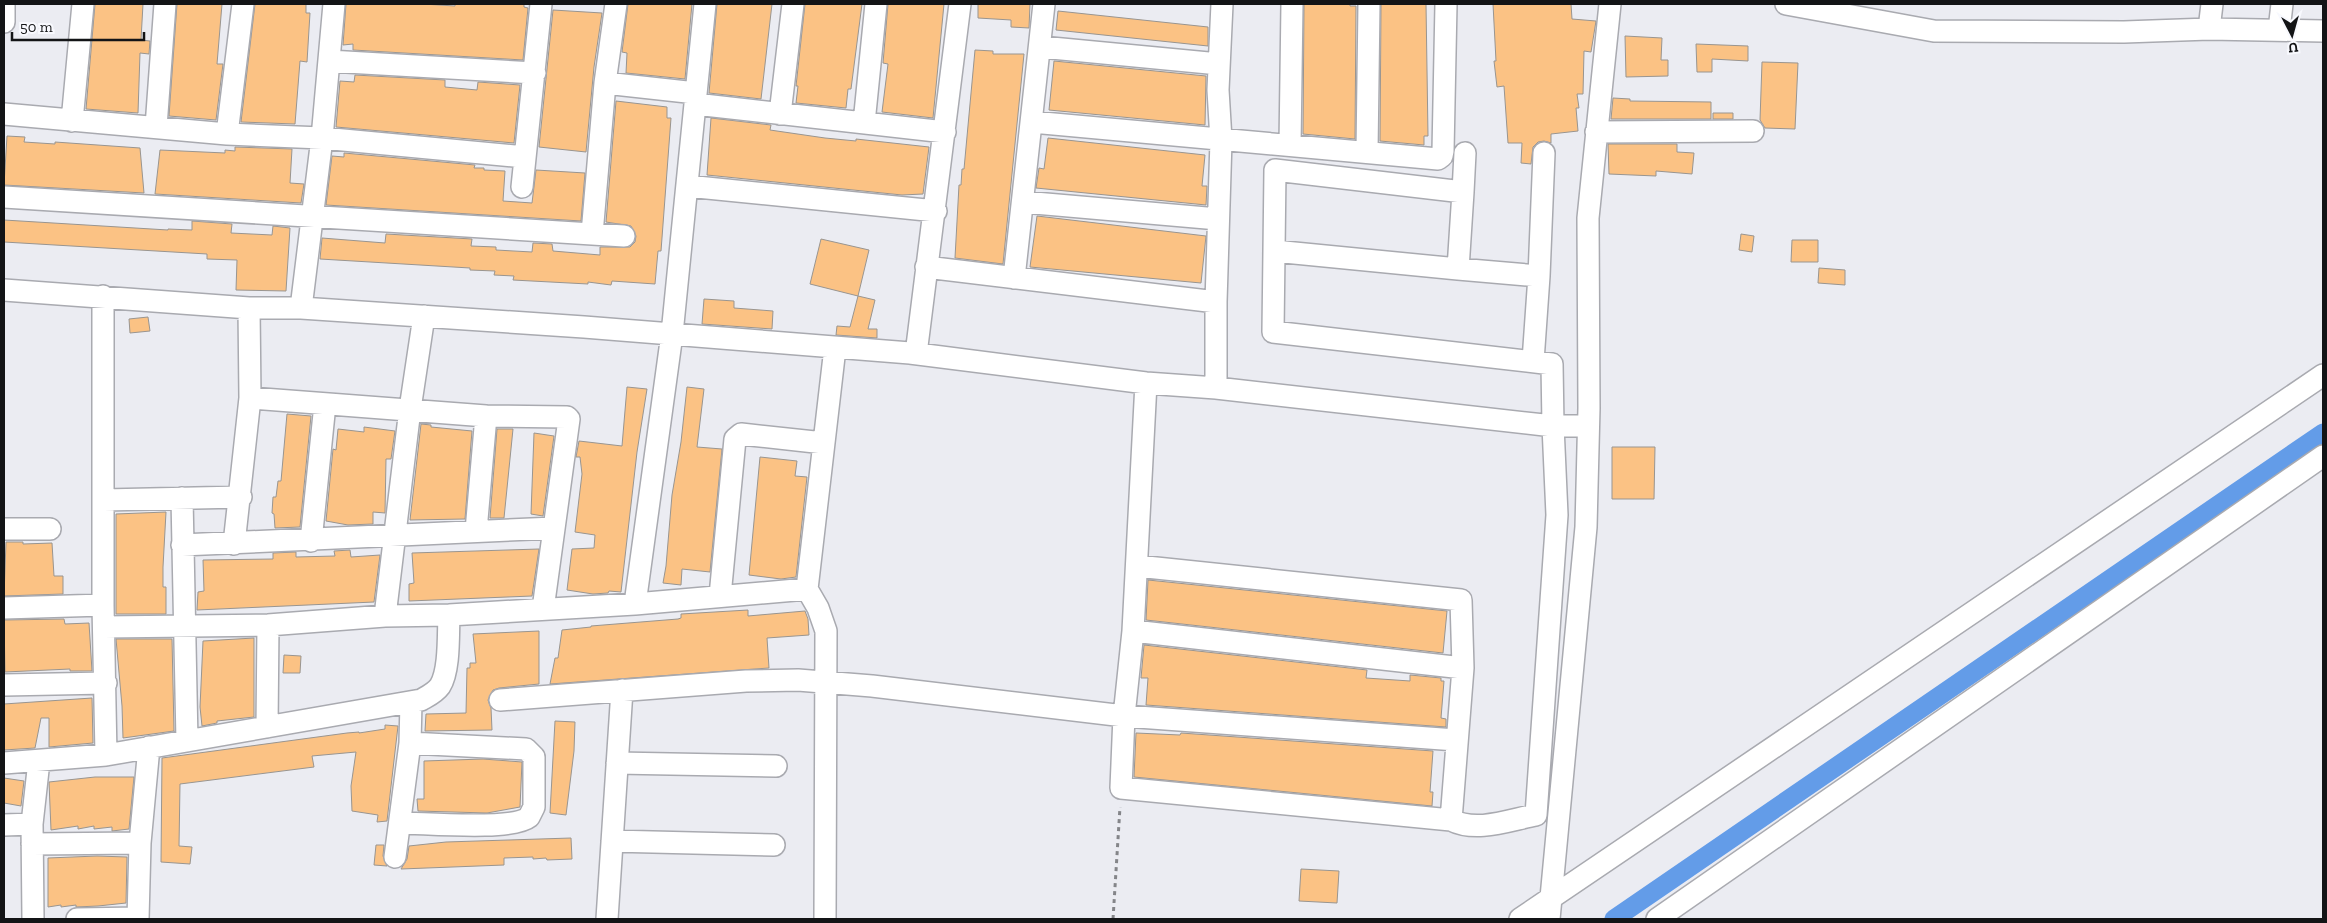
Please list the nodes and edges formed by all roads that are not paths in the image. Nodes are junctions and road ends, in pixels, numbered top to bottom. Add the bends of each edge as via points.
1 (4, 4) edge
2 (83, 4) edge
3 (165, 4) edge
4 (243, 4) edge
5 (334, 4) edge
6 (541, 4) edge
7 (616, 4) edge
8 (705, 4) edge
9 (792, 4) edge
10 (876, 4) edge
11 (960, 4) edge
12 (1044, 4) edge
13 (1222, 4) edge
14 (1292, 4) edge
15 (1369, 4) edge
16 (1446, 4) edge
17 (1610, 4) edge
18 (1786, 4) edge
19 (2212, 4) edge
20 (2282, 4) edge
21 (4, 22) edge
22 (2209, 29) junction
23 (2279, 30) junction
24 (2323, 31) edge
25 (1041, 47) junction
26 (329, 61) junction
27 (1219, 64) junction
28 (535, 73) junction
29 (605, 83) junction
30 (695, 98) junction
31 (4, 114) edge
32 (780, 114) junction
33 (72, 121) junction
34 (1032, 122) junction
35 (864, 123) junction
36 (156, 127) junction
37 (1753, 131) dead end
38 (945, 132) junction
39 (1596, 132) junction
40 (227, 134) junction
41 (322, 138) junction
42 (1221, 140) junction
43 (1290, 146) junction
44 (1367, 152) junction
45 (1465, 153) dead end
46 (1544, 153) dead end
47 (525, 157) junction
48 (687, 186) junction
49 (522, 187) dead end
50 (1463, 192) junction
51 (4, 197) edge
52 (1023, 202) junction
53 (936, 211) junction
54 (313, 216) junction
55 (1218, 219) junction
56 (592, 234) junction
57 (624, 236) dead end
58 (1274, 251) junction
59 (926, 267) junction
60 (1458, 269) junction
61 (1539, 276) junction
62 (1014, 278) junction
63 (4, 290) edge
64 (103, 296) junction
65 (1216, 302) junction
66 (249, 308) junction
67 (301, 308) junction
68 (424, 316) junction
69 (672, 334) junction
70 (835, 348) junction
71 (916, 354) junction
72 (1533, 361) junction
73 (2323, 375) edge
74 (1146, 384) junction
75 (1216, 388) junction
76 (250, 398) junction
77 (325, 404) junction
78 (410, 410) junction
79 (486, 416) junction
80 (1553, 426) junction
81 (1588, 426) junction
82 (824, 443) junction
83 (2323, 456) edge
84 (241, 497) junction
85 (182, 498) junction
86 (104, 500) junction
87 (554, 528) junction
88 (4, 529) edge
89 (50, 529) dead end
90 (476, 531) junction
91 (396, 536) junction
92 (311, 541) junction
93 (234, 544) junction
94 (182, 546) junction
95 (1137, 566) junction
96 (807, 589) junction
97 (720, 596) junction
98 (635, 604) junction
99 (103, 606) junction
100 (4, 608) edge
101 (543, 608) junction
102 (449, 615) junction
103 (385, 616) junction
104 (268, 625) junction
105 (183, 626) junction
106 (104, 627) junction
107 (1134, 631) junction
108 (1462, 668) junction
109 (826, 682) junction
110 (106, 683) junction
111 (4, 685) edge
112 (622, 690) junction
113 (500, 700) dead end
114 (412, 702) junction
115 (1124, 716) junction
116 (267, 726) junction
117 (1456, 740) junction
118 (187, 741) junction
119 (410, 744) junction
120 (149, 747) junction
121 (106, 755) junction
122 (39, 761) junction
123 (617, 763) junction
124 (4, 764) edge
125 (776, 766) dead end
126 (1536, 815) junction
127 (1451, 820) junction
128 (400, 822) junction
129 (4, 825) edge
130 (32, 834) junction
131 (612, 840) junction
132 (140, 843) junction
133 (774, 845) dead end
134 (395, 857) dead end
135 (1553, 868) junction
136 (1549, 909) edge
137 (33, 919) edge
138 (77, 919) edge
139 (138, 919) edge
140 (608, 919) edge
141 (825, 919) edge
142 (1520, 919) edge
143 (1657, 919) edge

1 - 21 street
2 - 33 street
3 - 36 street
4 - 40 street
5 - 26 street
6 - 28 street
7 - 29 street
8 - 30 street
9 - 32 street
10 - 35 street
11 - 38 street
12 - 25 street
13 - 27 street
14 - 43 street
15 - 44 street
16 - 44 street via 1442,156 1438,159
17 - 39 street
18 - 22 street via 1934,31
19 - 22 street
20 - 23 street
22 - 23 street
23 - 24 street
25 - 27 street
25 - 34 street
26 - 28 street
26 - 41 street
27 - 42 street
28 - 47 street
29 - 30 street
29 - 56 street
30 - 32 street
30 - 48 street
31 - 33 street
32 - 35 street
33 - 36 street
34 - 42 street
34 - 52 street
35 - 38 street
36 - 40 street
37 - 39 street
38 - 53 street
39 - 81 street via 1588,218
40 - 41 street
41 - 47 street
41 - 54 street
42 - 43 street
42 - 55 street
43 - 44 street
45 - 50 street
46 - 61 street
47 - 49 street
48 - 53 street
48 - 69 street
50 - 58 street via 1275,170
50 - 60 street
51 - 54 street
52 - 55 street
52 - 62 street
53 - 59 street
54 - 56 street
54 - 67 street
55 - 65 street
56 - 57 street
58 - 60 street
58 - 72 street via 1273,332
59 - 62 street
59 - 71 street
60 - 61 street
61 - 72 street
62 - 65 street
63 - 64 street
64 - 66 street
64 - 86 street
65 - 75 street
66 - 67 street
66 - 76 street
67 - 68 street
68 - 69 street
68 - 78 street
69 - 70 street
69 - 98 street
70 - 71 street
70 - 82 street
71 - 74 street
72 - 80 street via 1552,364
73 - 136 street
74 - 75 street
74 - 95 street
75 - 80 street
76 - 77 street
76 - 84 street
77 - 78 street
77 - 92 street
78 - 79 street
78 - 91 street
79 - 87 street via 569,419
79 - 90 street
80 - 81 street
80 - 126 street via 1557,515
81 - 135 street via 1586,526
82 - 96 street
82 - 97 street via 741,434 735,439
83 - 143 street
84 - 85 street
84 - 93 street
85 - 86 street
85 - 94 street
86 - 99 street
87 - 90 street
87 - 101 street
88 - 89 street
90 - 91 street
91 - 92 street
91 - 103 street
92 - 93 street
93 - 94 street
94 - 105 street
95 - 107 street
95 - 108 street via 1461,600
96 - 97 street
96 - 109 street via 826,631
97 - 98 street
98 - 101 street
99 - 100 street
99 - 106 street
101 - 102 street
102 - 103 street
102 - 114 street via 445,673 441,684 434,692
103 - 104 street
104 - 105 street
104 - 116 street
105 - 106 street
105 - 118 street
106 - 110 street
107 - 108 street
107 - 115 street
108 - 117 street
109 - 112 street via 746,681
109 - 115 street
109 - 141 street
110 - 111 street
110 - 121 street
112 - 113 street
112 - 123 street
114 - 116 street
114 - 119 street
115 - 117 street
115 - 127 street via 1121,788
116 - 118 street
117 - 127 street
118 - 120 street
119 - 128 street
119 - 128 street via 526,749 534,757 534,807 529,817 517,823
120 - 121 street
120 - 132 street
121 - 122 street
122 - 124 street
122 - 130 street
123 - 125 street
123 - 131 street
126 - 127 street via 1472,826
126 - 135 street
128 - 134 street
129 - 130 street
130 - 132 street
130 - 137 street
131 - 133 street
131 - 140 street
132 - 139 street
135 - 136 street
136 - 142 street
138 - 139 street

